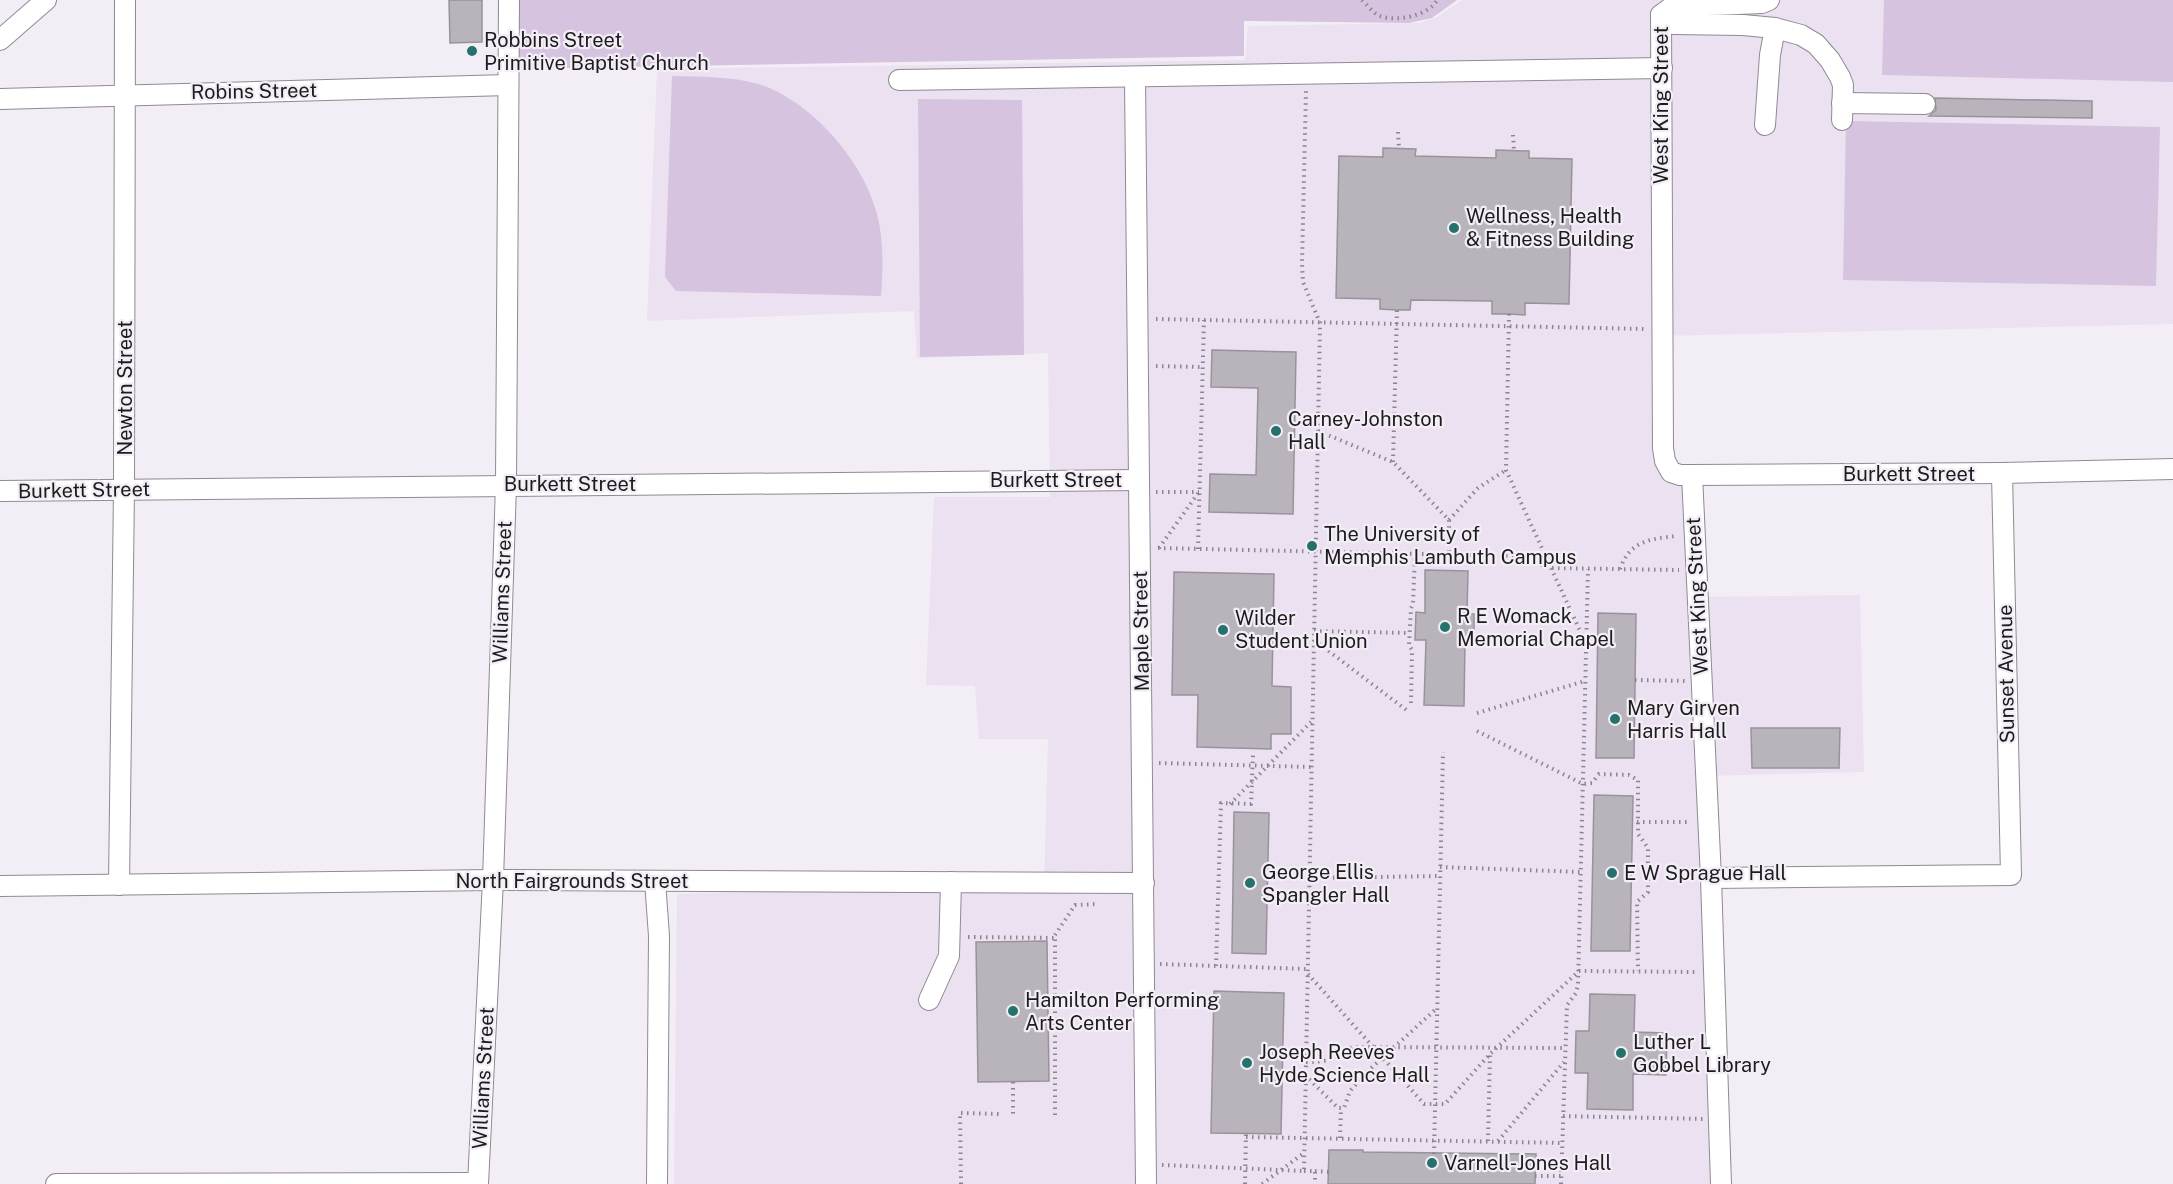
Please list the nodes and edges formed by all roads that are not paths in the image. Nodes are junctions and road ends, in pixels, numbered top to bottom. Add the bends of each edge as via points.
1 (46, 0) edge
2 (126, 0) edge
3 (509, 0) edge
4 (1769, 0) edge
5 (1738, 4) junction
6 (1661, 15) junction
7 (1738, 25) junction
8 (1775, 28) junction
9 (0, 40) edge
10 (1662, 68) junction
11 (1135, 77) junction
12 (899, 80) dead end
13 (508, 85) junction
14 (126, 94) junction
15 (0, 99) edge
16 (1925, 104) dead end
17 (1765, 125) dead end
18 (1663, 448) joint
19 (2173, 469) edge
20 (2002, 473) junction
21 (1692, 475) junction
22 (1139, 480) junction
23 (506, 485) junction
24 (124, 489) junction
25 (0, 491) edge
26 (1711, 878) junction
27 (493, 880) junction
28 (655, 880) junction
29 (951, 882) junction
30 (1144, 883) junction
31 (119, 885) junction
32 (0, 886) edge
33 (929, 1000) dead end
34 (56, 1184) edge
35 (478, 1184) edge
36 (657, 1184) edge
37 (1146, 1184) edge
38 (1720, 1184) edge

1 - 9 street
2 - 14 street, Newton Street
3 - 13 street, Williams Street
4 - 5 street
5 - 6 street via 1673,6
5 - 7 street
6 - 7 street via 1673,24
6 - 10 street, West King Street
7 - 8 street
8 - 16 street via 1801,35 1830,60 1843,85 1842,112
8 - 17 street
10 - 11 street
10 - 18 street, West King Street
11 - 12 street
11 - 22 street, Maple Street
13 - 14 street, Robins Street
13 - 23 street, Williams Street
14 - 15 street, Robins Street
14 - 24 street, Newton Street
18 - 21 street, Burkett Street via 1671,472
19 - 20 street, Burkett Street
20 - 21 street, Burkett Street
20 - 26 street, Sunset Avenue via 2011,874
21 - 26 street, West King Street
22 - 23 street, Burkett Street
22 - 30 street, Maple Street
23 - 24 street, Burkett Street
23 - 27 street, Williams Street
24 - 25 street, Burkett Street
24 - 31 street, Newton Street
26 - 38 street, West King Street
27 - 28 street, North Fairgrounds Street
27 - 31 street, North Fairgrounds Street
27 - 35 street, Williams Street
28 - 29 street, North Fairgrounds Street
28 - 36 street
29 - 30 street, North Fairgrounds Street
29 - 33 street via 949,956
30 - 37 street, Maple Street
31 - 32 street, North Fairgrounds Street
34 - 35 street

